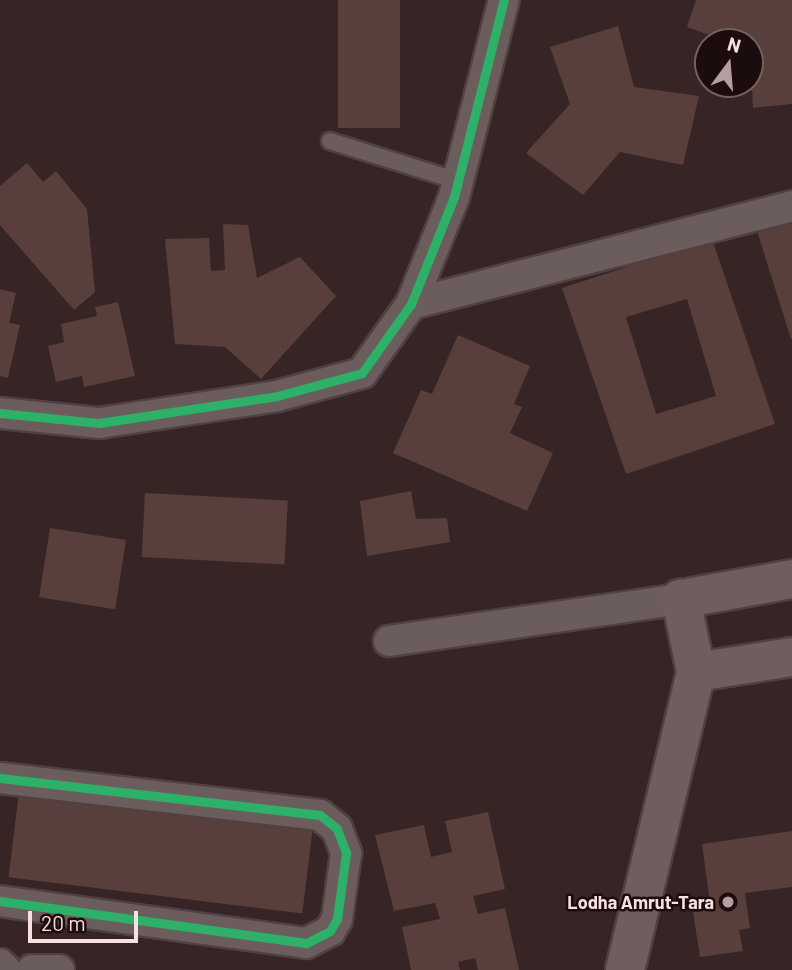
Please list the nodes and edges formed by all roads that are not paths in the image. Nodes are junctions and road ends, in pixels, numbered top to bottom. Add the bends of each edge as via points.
1 (504, 0) edge
2 (330, 141) dead end
3 (458, 181) junction
4 (792, 206) edge
5 (411, 304) junction
6 (0, 413) edge
7 (792, 579) edge
8 (681, 599) junction
9 (389, 641) dead end
10 (792, 657) edge
11 (696, 672) junction
12 (0, 778) edge
13 (0, 901) edge
14 (0, 964) edge
15 (6, 970) edge
16 (32, 970) edge
17 (59, 970) edge
18 (625, 970) edge

1 - 3 street
2 - 3 lane
3 - 5 street
4 - 5 street
5 - 6 street via 362,373 277,396 99,423
7 - 8 street
8 - 9 street
8 - 11 street
10 - 11 street
11 - 18 street
12 - 13 street via 320,815 337,829 346,853 337,919 330,931 306,943
14 - 15 street
16 - 17 street

